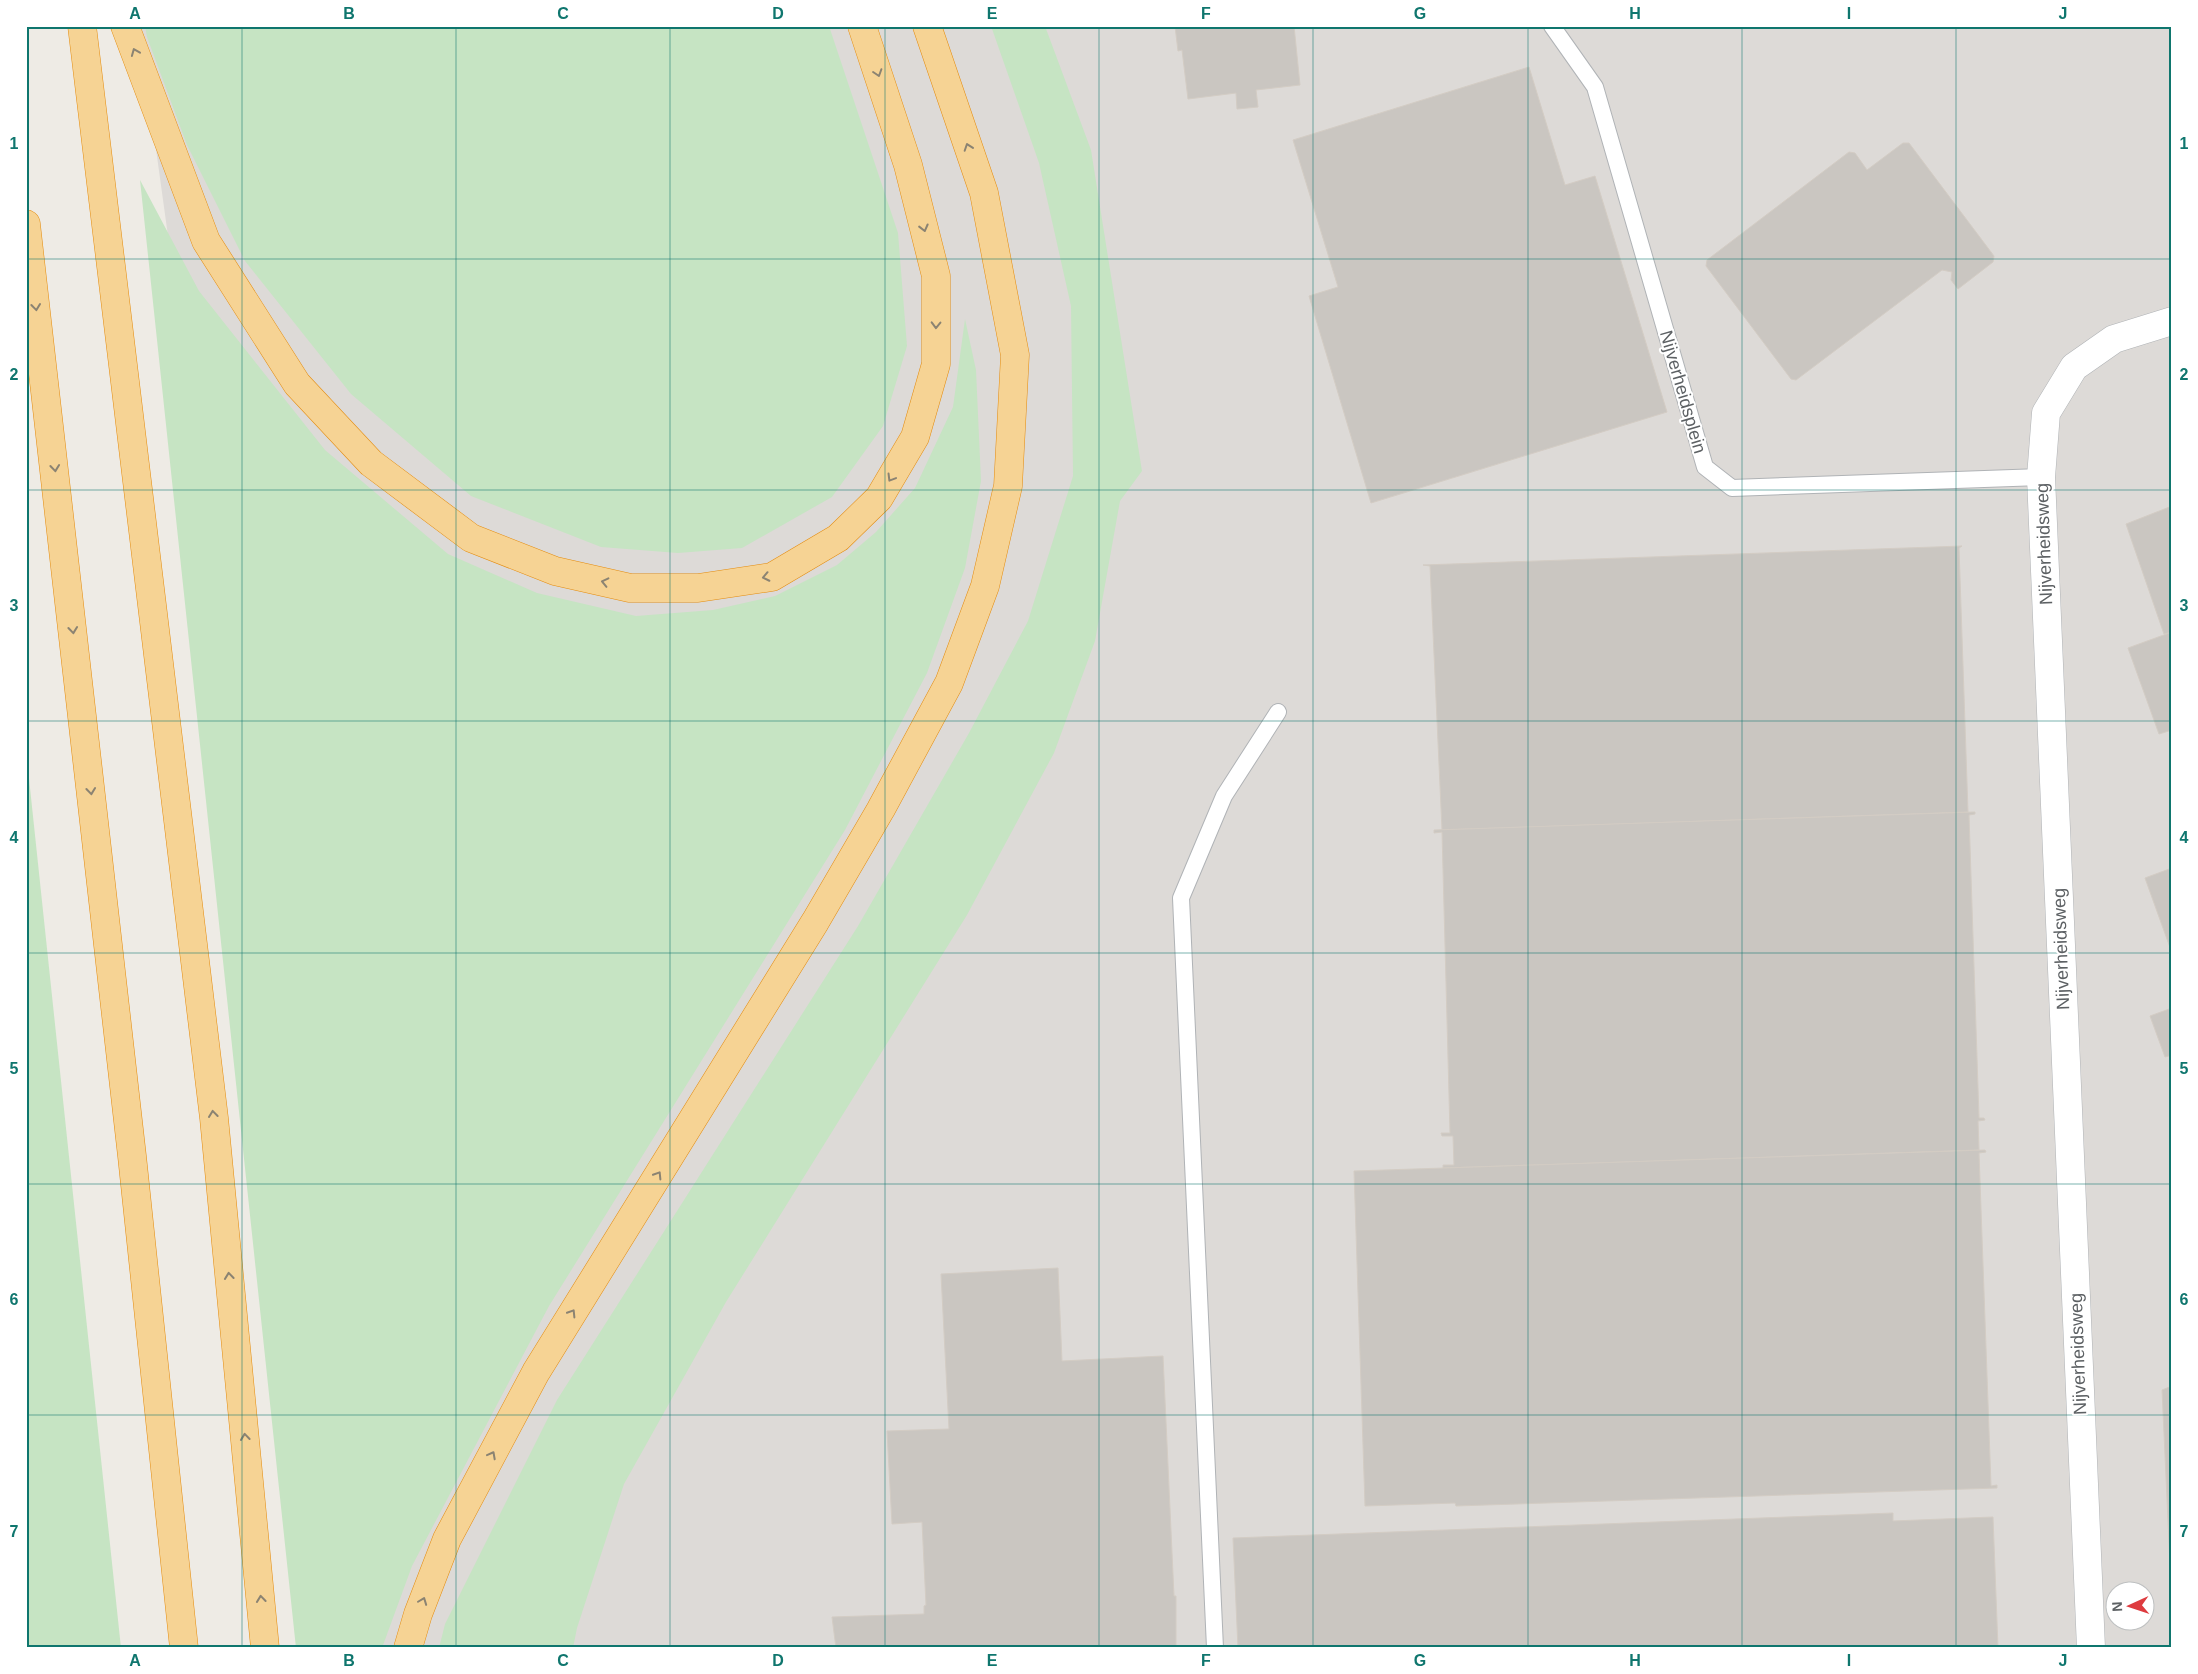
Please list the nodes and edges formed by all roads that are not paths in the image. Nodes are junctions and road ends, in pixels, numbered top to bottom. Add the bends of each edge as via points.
1 (82, 26) edge
2 (125, 26) edge
3 (862, 26) edge
4 (927, 26) edge
5 (1552, 26) edge
6 (26, 224) edge
7 (2172, 321) edge
8 (2041, 477) junction
9 (1278, 712) dead end
10 (184, 1648) edge
11 (265, 1648) edge
12 (408, 1648) edge
13 (1215, 1648) edge
14 (2091, 1648) edge

11 -> 1 highway via 214,1118
3 -> 2 highway via 908,165 936,276 936,364 915,437 879,498 838,538 772,577 698,588 630,588 555,571 471,538 371,463 297,384 206,240
12 -> 4 highway via 447,1539 536,1372 815,922 881,809 949,682 985,586 1008,486 1015,355 984,194
5 - 8 lane, Nijverheidsplein via 1595,87 1705,467 1732,488
6 -> 10 highway via 132,1156
7 - 8 street, Nijverheidsweg via 2114,339 2074,367 2046,413
8 - 14 street, Nijverheidsweg
9 - 13 lane via 1224,796 1180,898

